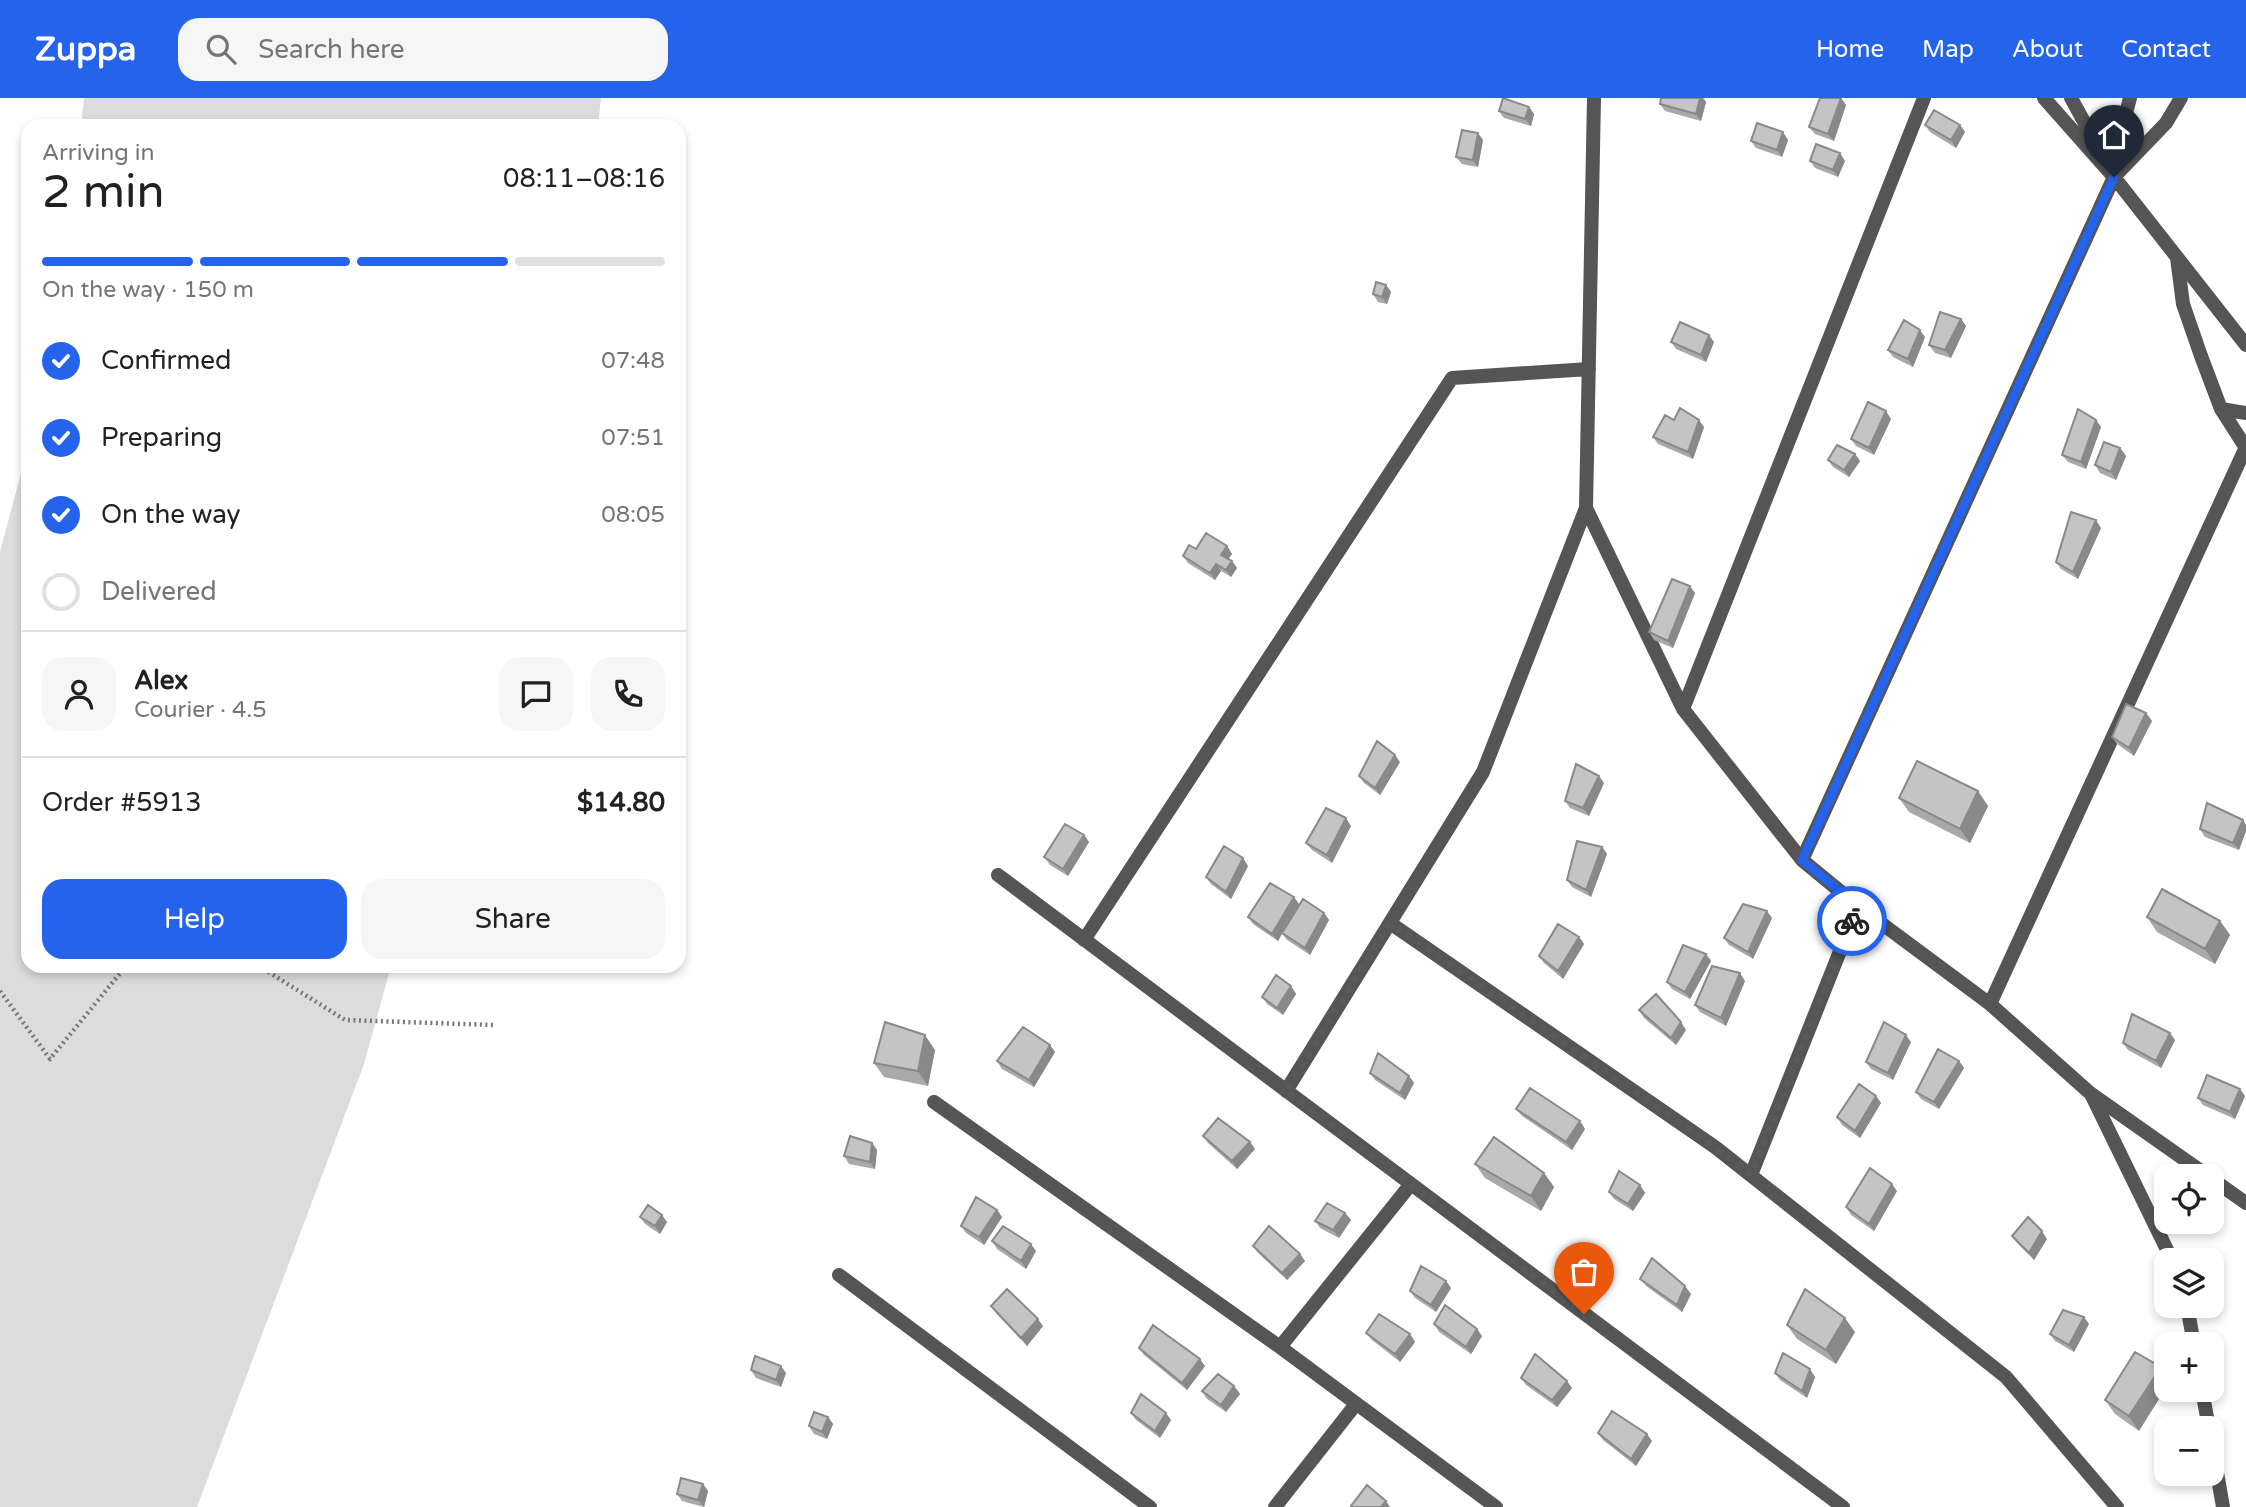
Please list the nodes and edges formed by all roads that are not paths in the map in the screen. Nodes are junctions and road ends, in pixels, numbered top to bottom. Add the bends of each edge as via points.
1 (1594, 98) edge
2 (1924, 98) edge
3 (2044, 98) edge
4 (2071, 98) edge
5 (2130, 98) edge
6 (2181, 98) edge
7 (2114, 177) junction
8 (2177, 257) junction
9 (2246, 345) edge
10 (1589, 369) junction
11 (2221, 409) junction
12 (2246, 413) edge
13 (2246, 447) edge
14 (1586, 508) junction
15 (1684, 709) junction
16 (1802, 860) junction
17 (998, 875) dead end
18 (1858, 906) junction
19 (1390, 923) junction
20 (1084, 940) junction
21 (1990, 1004) junction
22 (1286, 1091) junction
23 (2090, 1093) junction
24 (934, 1102) dead end
25 (2191, 1164) edge
26 (1751, 1175) junction
27 (1411, 1184) junction
28 (2224, 1187) edge
29 (2246, 1203) edge
30 (2166, 1248) edge
31 (839, 1275) dead end
32 (1280, 1347) junction
33 (1356, 1404) junction
34 (2219, 1486) edge
35 (1150, 1507) edge
36 (1275, 1507) edge
37 (1496, 1507) edge
38 (1843, 1507) edge
39 (2116, 1507) edge
40 (2223, 1507) edge

1 - 10 street
2 - 15 street
3 - 7 street
4 - 7 street
5 - 7 street
6 - 7 street via 2166,123
7 - 8 street
7 - 16 street
8 - 9 street
8 - 11 street via 2183,304
10 - 14 street
10 - 20 street via 1452,378
11 - 12 street
11 - 13 street
13 - 21 street
14 - 15 street
14 - 19 street via 1483,772
15 - 16 street
16 - 18 street
17 - 20 street
18 - 21 street
18 - 26 street
19 - 22 street
19 - 26 street
20 - 22 street
21 - 23 street
22 - 27 street
23 - 25 street
23 - 30 street
24 - 32 street
26 - 39 street via 2006,1377
27 - 32 street
27 - 38 street
28 - 29 street
31 - 35 street
32 - 33 street
33 - 36 street
33 - 37 street
34 - 40 street

